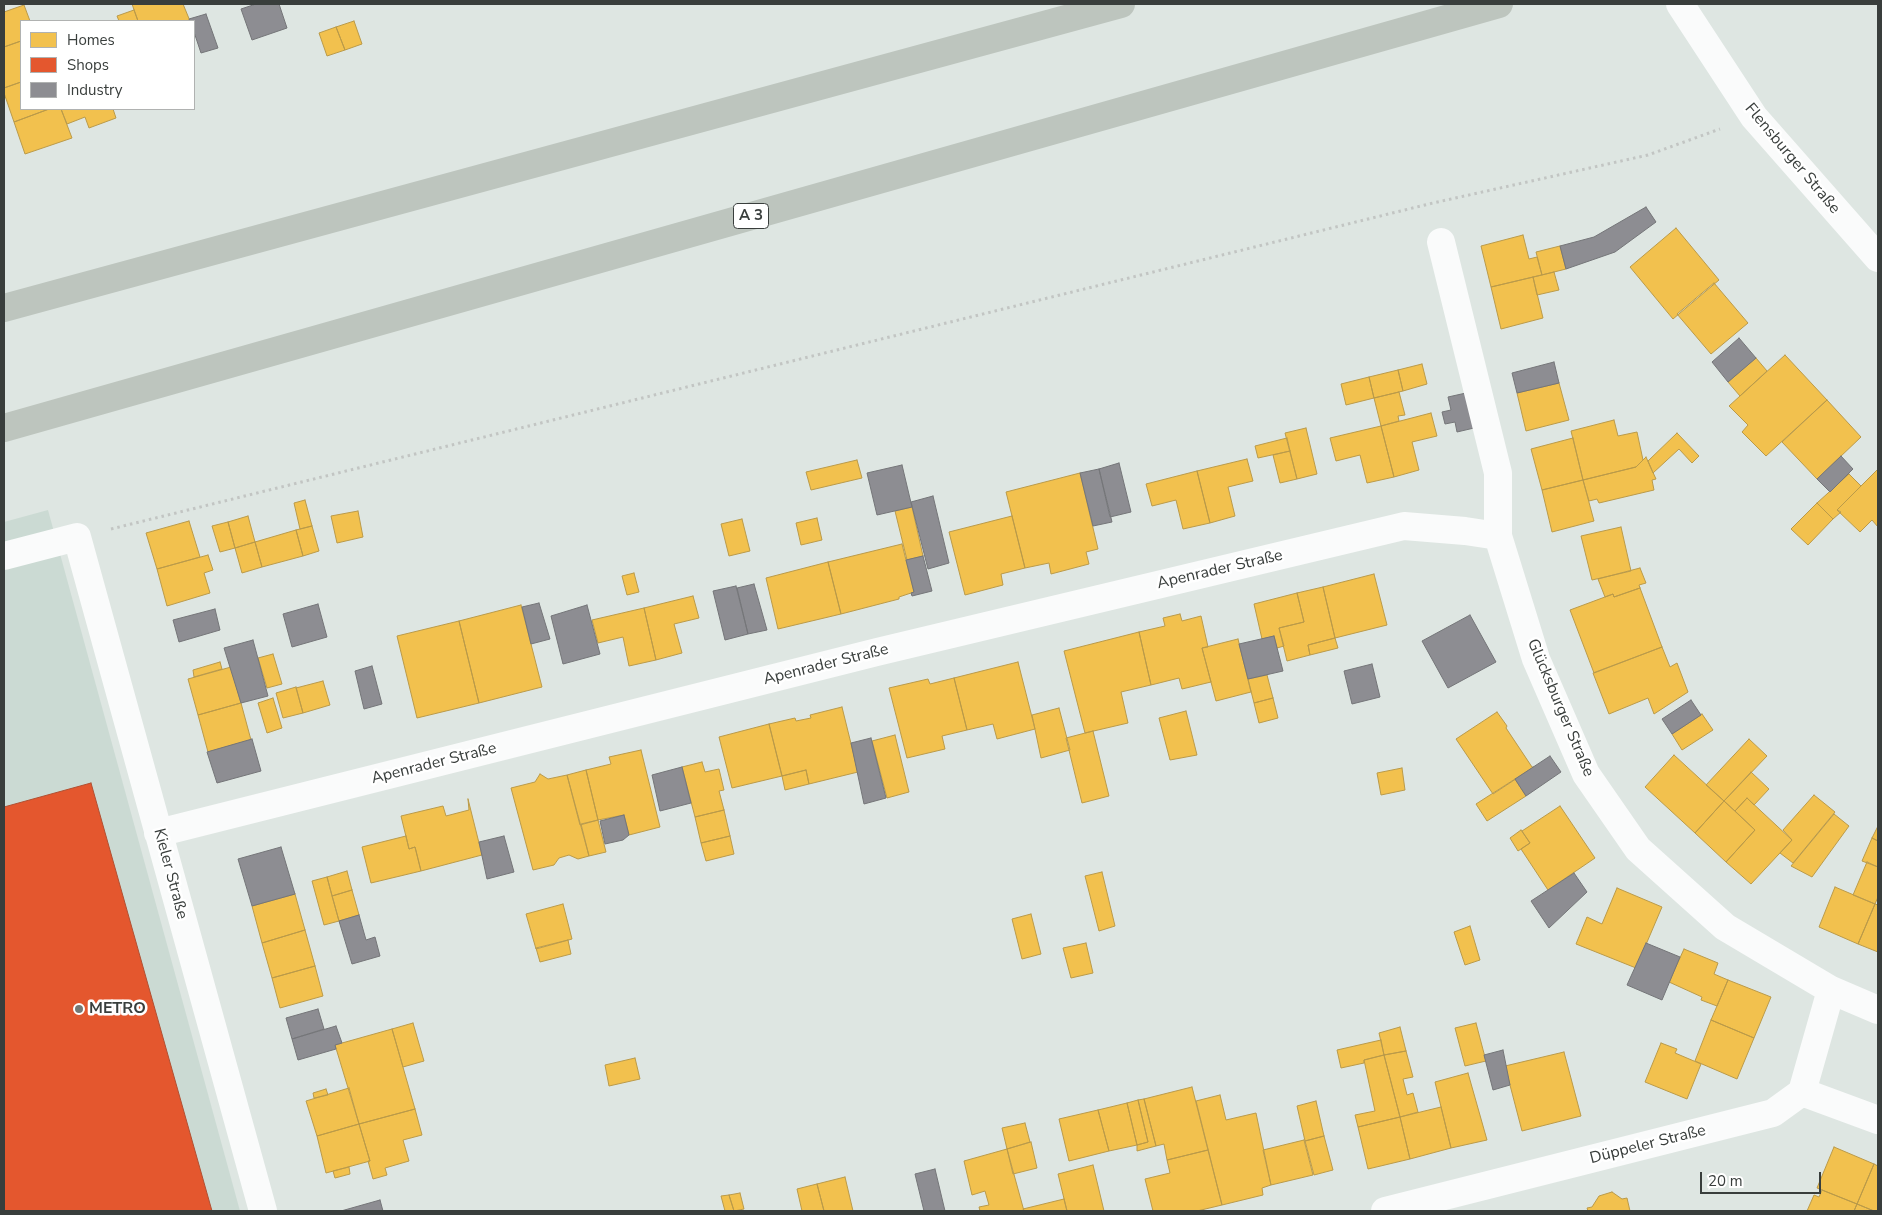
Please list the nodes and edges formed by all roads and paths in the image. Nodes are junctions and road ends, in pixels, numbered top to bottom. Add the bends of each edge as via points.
1 (1121, 4) edge
2 (1499, 4) edge
3 (1680, 4) edge
4 (1754, 117) junction
5 (1441, 242) dead end
6 (1878, 258) edge
7 (4, 308) edge
8 (4, 428) edge
9 (1498, 536) junction
10 (77, 537) junction
11 (4, 556) edge
12 (158, 833) junction
13 (1831, 990) junction
14 (1878, 1010) edge
15 (1802, 1092) junction
16 (1878, 1120) edge
17 (263, 1211) edge
18 (1385, 1211) edge

1 - 7 highway
2 - 8 highway, A 3
3 - 4 street, Flensburger Straße
4 - 6 street, Flensburger Straße
4 - 10 path via 1648,155 1433,203
5 - 9 street, Glücksburger Straße via 1498,473
9 - 12 street, Apenrader Straße via 1404,526 877,652
9 - 13 street, Glücksburger Straße via 1536,659 1586,774 1638,850 1726,927
10 - 11 street
10 - 12 street, Kieler Straße
12 - 17 street, Kieler Straße
13 - 14 street, Glücksburger Straße
13 - 15 street
15 - 16 street
15 - 18 street, Düppeler Straße via 1773,1114

